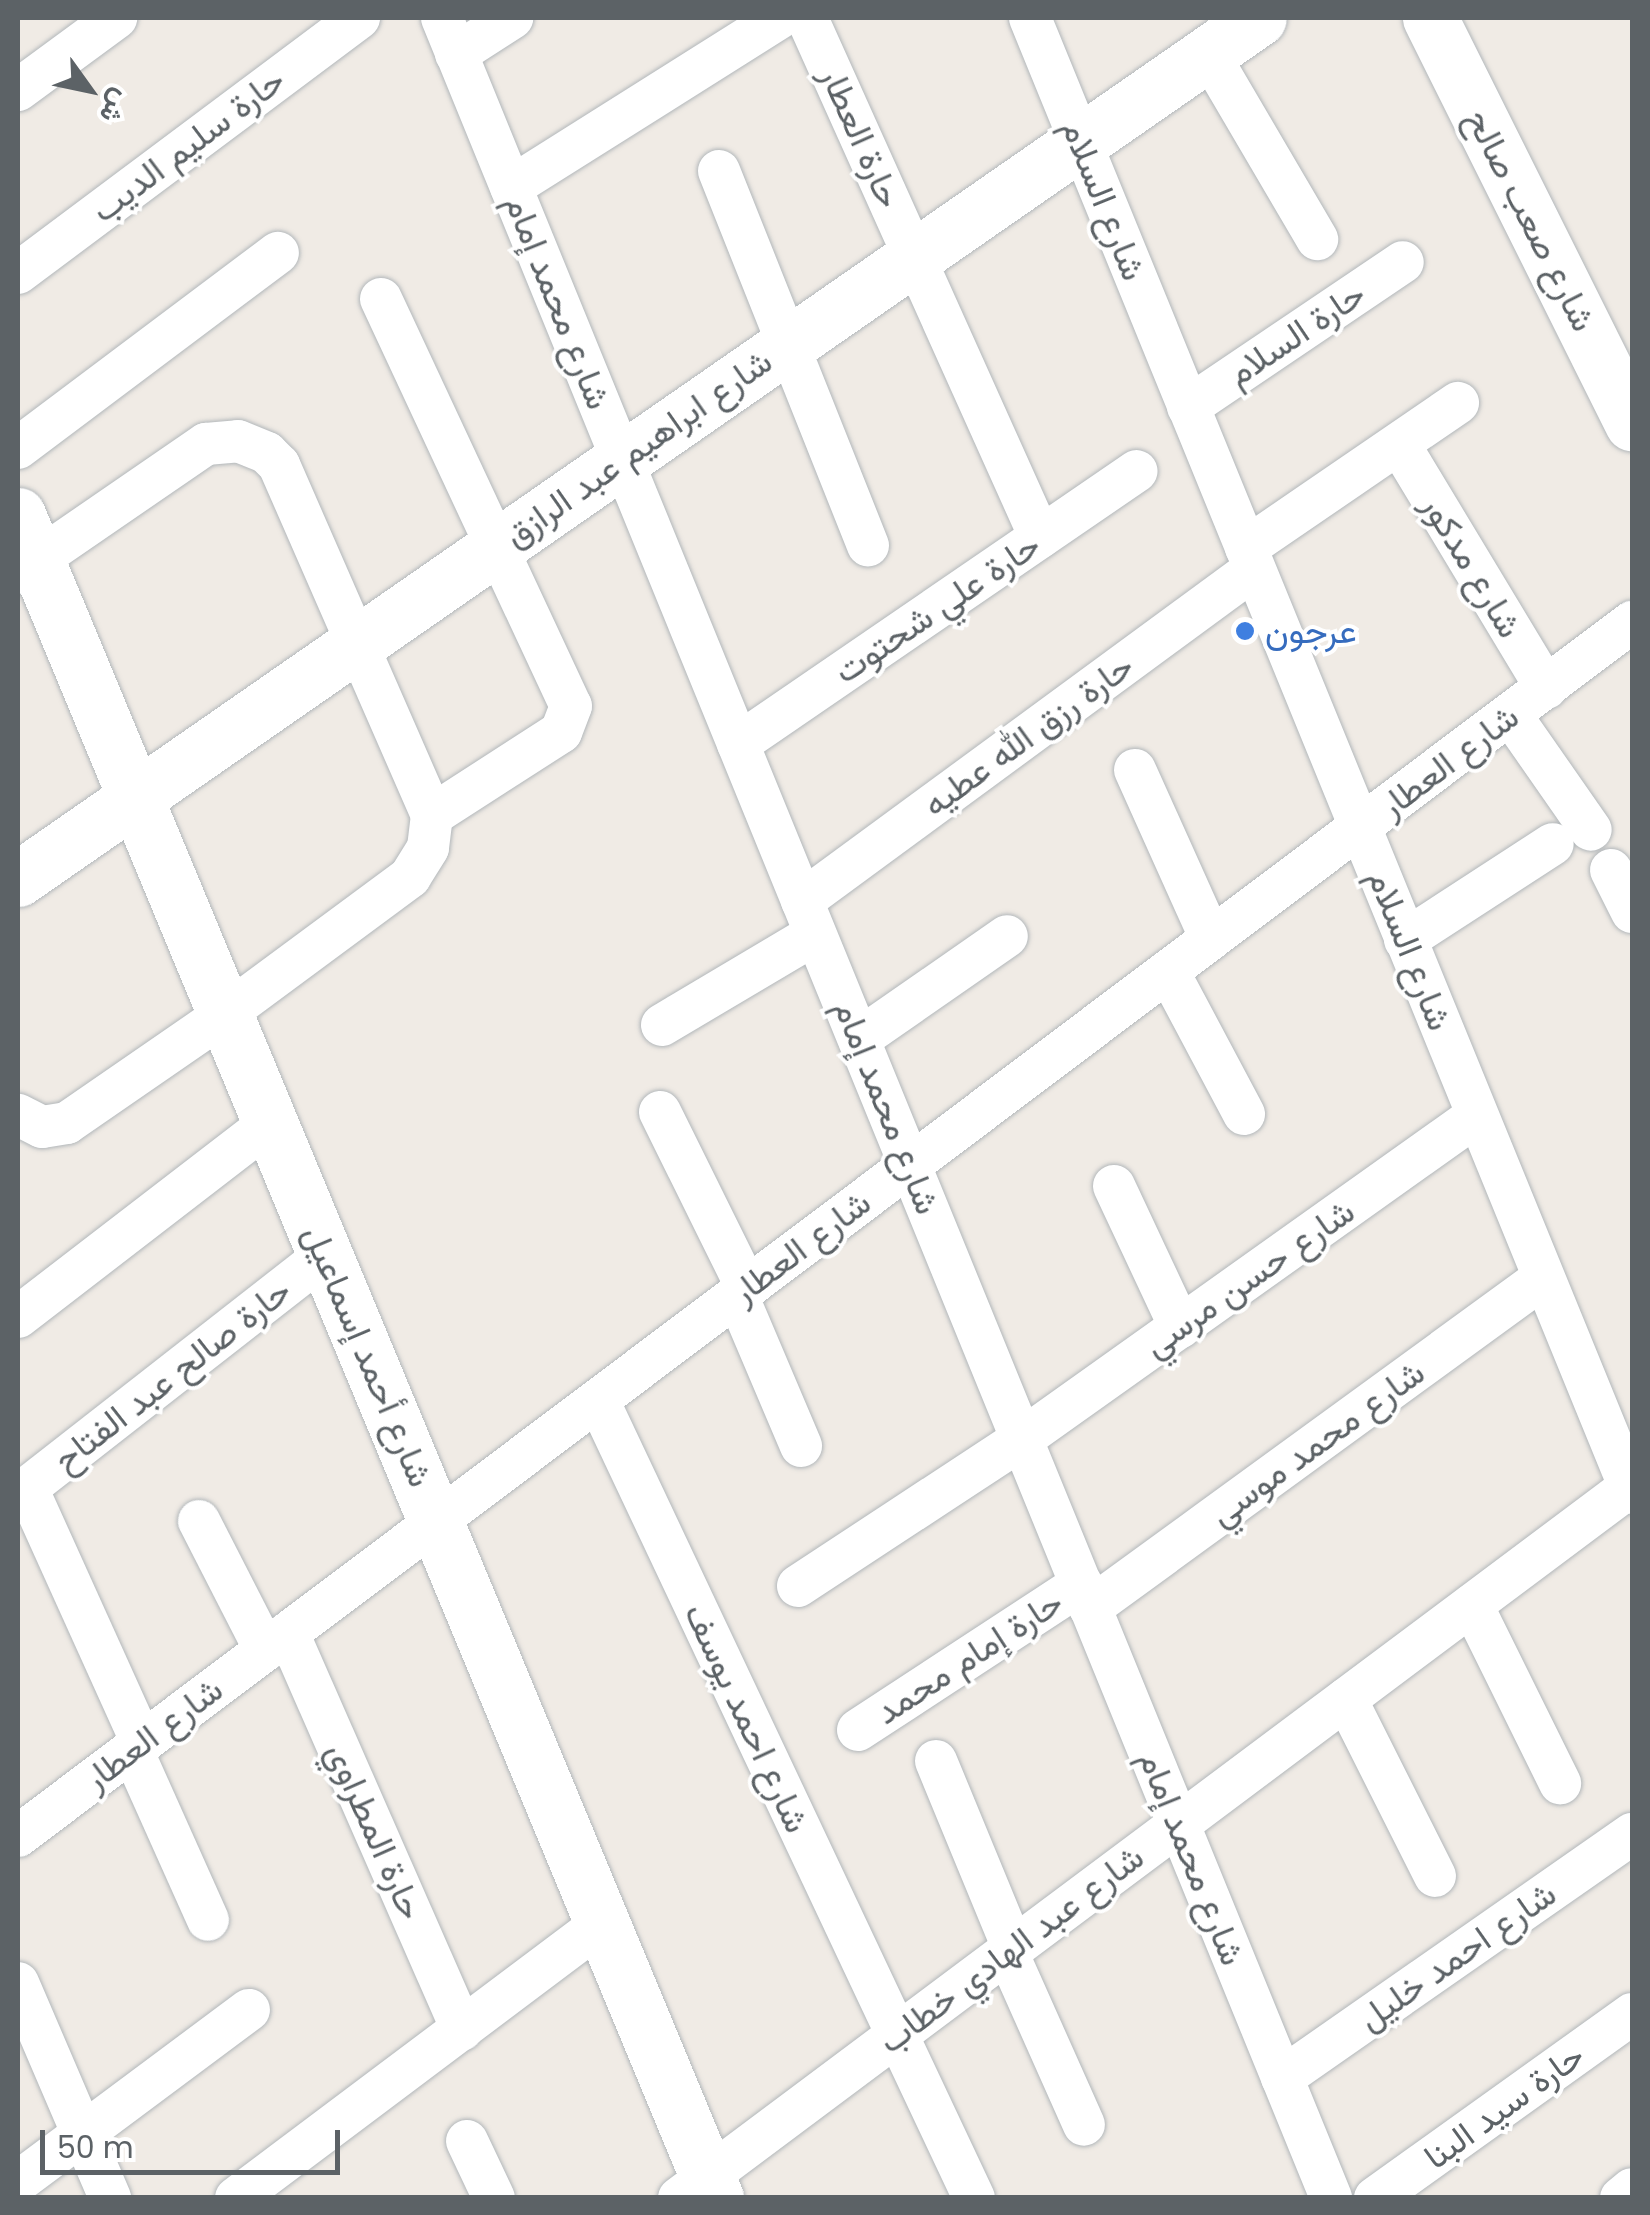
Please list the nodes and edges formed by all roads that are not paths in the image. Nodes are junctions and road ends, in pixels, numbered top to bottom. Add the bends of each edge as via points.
1 (116, 18) edge
2 (359, 18) edge
3 (512, 18) edge
4 (779, 18) edge
5 (807, 18) edge
6 (1030, 18) edge
7 (1259, 18) edge
8 (1430, 18) edge
9 (449, 36) edge
10 (1208, 53) junction
11 (18, 90) edge
12 (1081, 141) junction
13 (719, 171) dead end
14 (511, 187) junction
15 (1317, 239) dead end
16 (278, 253) dead end
17 (914, 256) junction
18 (1404, 262) dead end
19 (18, 273) edge
20 (382, 300) dead end
21 (788, 344) junction
22 (1458, 403) dead end
23 (1188, 407) junction
24 (1632, 423) edge
25 (1398, 444) junction
26 (18, 448) edge
27 (622, 459) junction
28 (1136, 471) dead end
29 (1040, 537) junction
30 (868, 545) dead end
31 (497, 546) junction
32 (24, 549) edge
33 (1250, 558) junction
34 (1632, 622) edge
35 (358, 642) junction
36 (1546, 688) junction
37 (1510, 714) junction
38 (738, 744) junction
39 (1135, 770) dead end
40 (136, 797) junction
41 (432, 815) junction
42 (1361, 827) junction
43 (1612, 870) dead end
44 (18, 879) edge
45 (1632, 912) edge
46 (809, 918) junction
47 (1007, 936) dead end
48 (1210, 939) junction
49 (1405, 940) junction
50 (1168, 971) junction
51 (226, 1014) junction
52 (662, 1026) dead end
53 (859, 1039) junction
54 (660, 1112) dead end
55 (18, 1114) edge
56 (1244, 1114) dead end
57 (1476, 1116) junction
58 (270, 1122) junction
59 (911, 1164) junction
60 (1114, 1186) dead end
61 (326, 1254) junction
62 (1543, 1278) junction
63 (742, 1292) junction
64 (18, 1317) edge
65 (1180, 1327) junction
66 (598, 1400) junction
67 (1022, 1439) junction
68 (801, 1446) dead end
69 (1632, 1488) edge
70 (22, 1492) edge
71 (199, 1521) dead end
72 (437, 1521) junction
73 (798, 1586) dead end
74 (1086, 1596) junction
75 (1472, 1605) junction
76 (276, 1641) junction
77 (1346, 1700) junction
78 (858, 1730) dead end
79 (137, 1746) junction
80 (936, 1762) dead end
81 (1560, 1783) dead end
82 (1179, 1824) junction
83 (1632, 1834) edge
84 (18, 1836) edge
85 (1435, 1876) dead end
86 (208, 1920) dead end
87 (604, 1922) junction
88 (1010, 1950) junction
89 (19, 1992) edge
90 (249, 2010) dead end
91 (1632, 2014) edge
92 (462, 2028) junction
93 (896, 2035) junction
94 (1282, 2078) junction
95 (1084, 2125) dead end
96 (82, 2134) junction
97 (467, 2142) dead end
98 (18, 2182) edge
99 (1632, 2189) edge
100 (701, 2190) edge
101 (110, 2198) edge
102 (236, 2198) edge
103 (494, 2198) edge
104 (974, 2198) edge
105 (1331, 2198) edge
106 (1375, 2198) edge
107 (1621, 2198) edge

1 - 11 street
2 - 19 street, حارة سليم الديب
3 - 9 street
4 - 14 street
5 - 17 street, حارة العطار
6 - 12 street, شارع السلام
7 - 10 street, شارع ابراهيم عبد الرازق
8 - 24 street, شارع صعب صالح
9 - 14 street, شارع محمد إمام
10 - 12 street, شارع ابراهيم عبد الرازق
10 - 15 street
12 - 17 street, شارع ابراهيم عبد الرازق
12 - 23 street, شارع السلام
13 - 21 street
14 - 27 street, شارع محمد إمام
16 - 26 street
17 - 21 street, شارع ابراهيم عبد الرازق
17 - 29 street, حارة العطار
18 - 23 street, حارة السلام
20 - 31 street
21 - 27 street, شارع ابراهيم عبد الرازق
21 - 30 street
22 - 25 street, حارة رزق الله عطيه
23 - 33 street, شارع السلام
25 - 33 street, حارة رزق الله عطيه
25 - 36 street, شارع مدكور
27 - 31 street, شارع ابراهيم عبد الرازق
27 - 38 street, شارع محمد إمام
28 - 29 street, حارة علي شحتوت
29 - 38 street, حارة علي شحتوت
31 - 35 street, شارع ابراهيم عبد الرازق
31 - 41 street via 570,716 561,732
32 - 35 street via 206,444 238,441 279,465
32 - 40 street, شارع أحمد إسماعيل
33 - 42 street, شارع السلام
33 - 46 street, حارة رزق الله عطيه
34 - 36 street, شارع العطار
35 - 40 street, شارع ابراهيم عبد الرازق
35 - 41 street
36 - 37 street, شارع العطار
37 - 42 street, شارع العطار
37 - 49 street via 1572,837
38 - 46 street, شارع محمد إمام
39 - 48 street
40 - 44 street, شارع ابراهيم عبد الرازق
40 - 51 street, شارع أحمد إسماعيل
41 - 51 street via 428,848 410,877
42 - 48 street, شارع العطار
42 - 49 street, شارع السلام
43 - 45 street
46 - 52 street, حارة رزق الله عطيه
46 - 53 street, شارع محمد إمام
47 - 53 street
48 - 50 street, شارع العطار
49 - 57 street, شارع السلام
50 - 56 street
50 - 59 street, شارع العطار
51 - 55 street via 67,1122 42,1127
51 - 58 street, شارع أحمد إسماعيل
53 - 59 street, شارع محمد إمام
54 - 63 street
57 - 62 street, شارع السلام
57 - 65 street, شارع حسن مرسي
58 - 61 street, شارع أحمد إسماعيل
58 - 64 street
59 - 63 street, شارع العطار
59 - 67 street, شارع محمد إمام
60 - 65 street
61 - 70 street, حارة صالح عبد الفتاح
61 - 72 street, شارع أحمد إسماعيل
62 - 69 street, شارع السلام
62 - 74 street, شارع محمد موسي
63 - 66 street, شارع العطار
63 - 68 street
65 - 67 street, شارع حسن مرسي
66 - 72 street, شارع العطار
66 - 93 street, شارع احمد يوسف
67 - 73 street, شارع حسن مرسي
67 - 74 street, شارع محمد إمام
69 - 75 street, شارع عبد الهادي خطاب
70 - 79 street
71 - 76 street, حارة المطراوي
72 - 76 street, شارع العطار
72 - 87 street, شارع أحمد إسماعيل
74 - 78 street, حارة إمام محمد
74 - 82 street, شارع محمد إمام
75 - 77 street, شارع عبد الهادي خطاب
75 - 81 street
76 - 79 street, شارع العطار
76 - 92 street, حارة المطراوي
77 - 82 street, شارع عبد الهادي خطاب
77 - 85 street
79 - 84 street, شارع العطار
79 - 86 street
80 - 88 street
82 - 88 street, شارع عبد الهادي خطاب
82 - 94 street, شارع محمد إمام
83 - 94 street, شارع احمد خليل
87 - 92 street
87 - 100 street, شارع أحمد إسماعيل
88 - 93 street, شارع عبد الهادي خطاب
88 - 95 street
89 - 96 street
90 - 96 street
91 - 106 street, حارة سيد البنا
92 - 102 street
93 - 100 street, شارع عبد الهادي خطاب
93 - 104 street, شارع احمد يوسف
94 - 105 street, شارع محمد إمام
96 - 98 street
96 - 101 street
97 - 103 street
99 - 107 street

